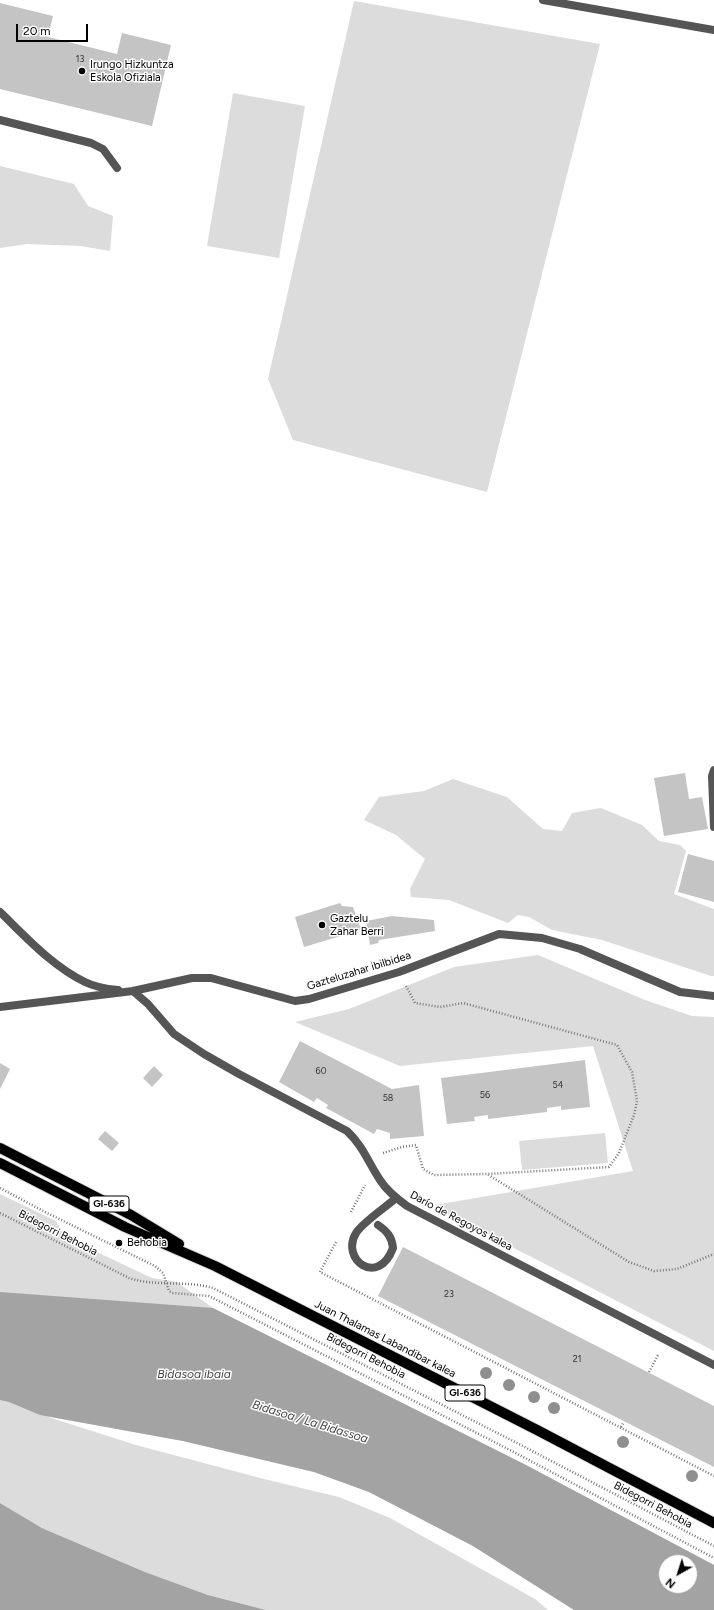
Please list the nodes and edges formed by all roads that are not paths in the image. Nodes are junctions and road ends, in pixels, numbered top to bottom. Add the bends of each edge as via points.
1 (543, 0) edge
2 (714, 30) edge
3 (0, 120) edge
4 (117, 168) dead end
5 (714, 770) edge
6 (714, 827) edge
7 (0, 912) edge
8 (133, 992) junction
9 (714, 996) edge
10 (0, 1008) edge
11 (0, 1148) edge
12 (0, 1163) edge
13 (396, 1198) junction
14 (378, 1225) dead end
15 (215, 1266) junction
16 (714, 1365) edge
17 (714, 1523) edge

1 - 2 street
3 - 4 street via 91,143 102,149
5 - 6 street
7 - 8 street via 61,968 86,983
8 - 9 street, Gazteluzahar ibilbidea via 192,978 211,978 296,1001 309,999 399,972 499,934 542,938 580,949 680,992
8 - 10 street, Gazteluzahar ibilbidea
8 - 13 street, Darío de Regoyos kalea via 148,1004 174,1034 204,1054 347,1131 360,1144 379,1179
11 - 15 main road, Juan Thalamas Labandibar kalea / GI-636 via 130,1215
12 - 15 main road, Juan Thalamas Labandibar kalea / GI-636 via 125,1227
13 - 14 street via 357,1231 352,1240 355,1258 367,1268 383,1265 393,1248 391,1238
13 - 16 street, Darío de Regoyos kalea via 414,1210
15 - 17 main road, Juan Thalamas Labandibar kalea / GI-636

